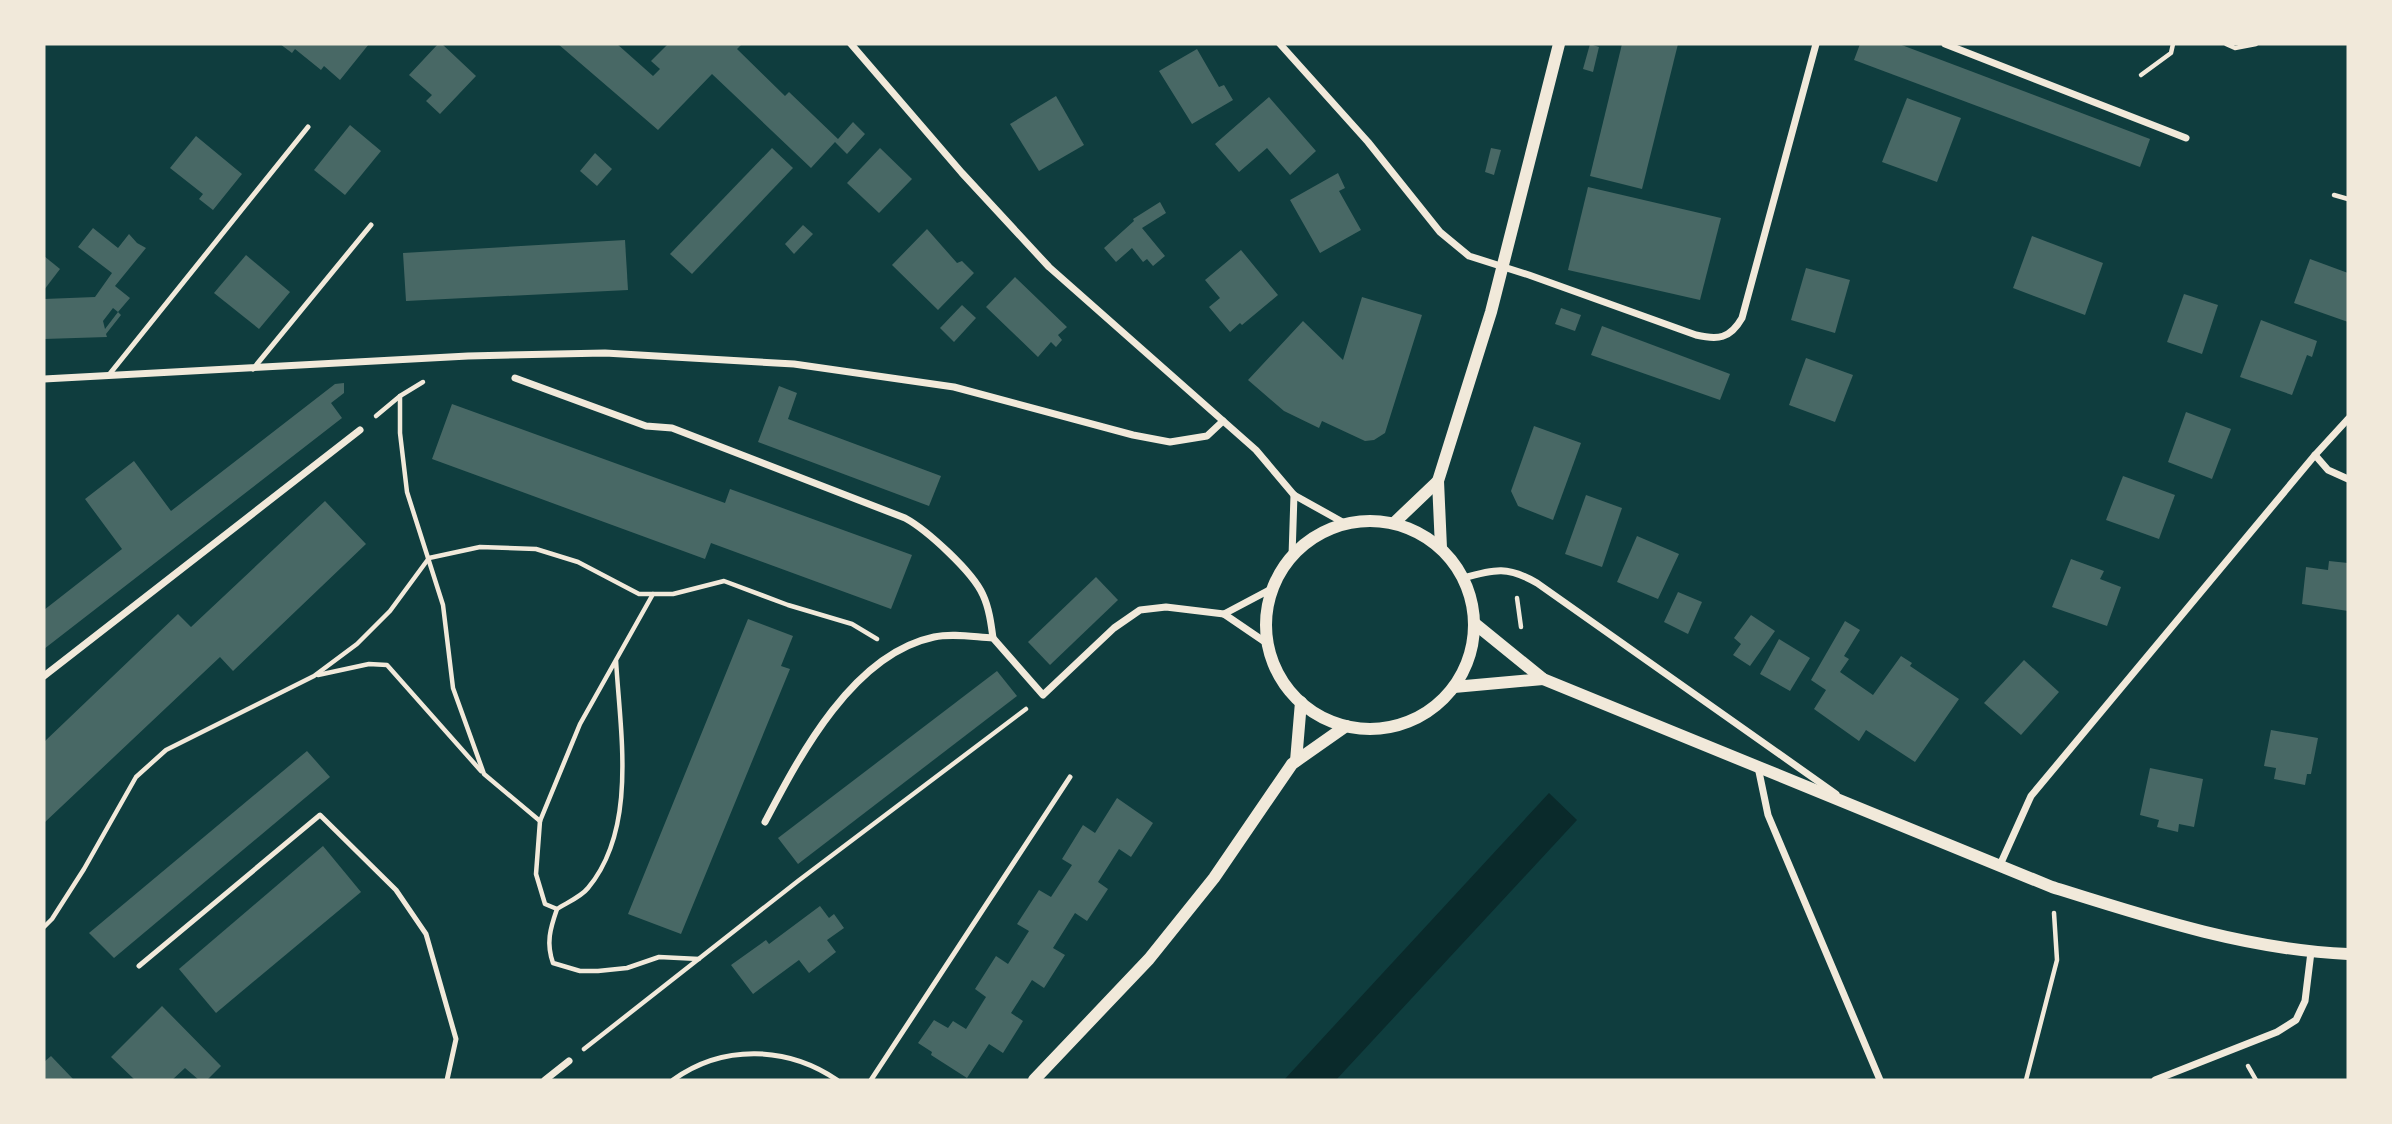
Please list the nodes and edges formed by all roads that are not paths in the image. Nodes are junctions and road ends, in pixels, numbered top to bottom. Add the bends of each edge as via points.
1 (850, 44) edge
2 (1280, 44) edge
3 (1559, 44) edge
4 (1816, 44) edge
5 (1945, 44) edge
6 (308, 127) dead end
7 (2186, 138) dead end
8 (371, 225) dead end
9 (1503, 267) junction
10 (253, 369) junction
11 (108, 376) junction
12 (44, 379) edge
13 (515, 379) dead end
14 (2348, 419) edge
15 (1223, 421) junction
16 (360, 430) road end
17 (2315, 455) junction
18 (2348, 479) edge
19 (1438, 481) junction
20 (1294, 495) junction
21 (1394, 523) junction
22 (1346, 524) junction
23 (1441, 548) junction
24 (1292, 555) junction
25 (1463, 578) junction
26 (1273, 587) junction
27 (1224, 614) junction
28 (1474, 624) junction
29 (993, 638) junction
30 (1268, 644) junction
31 (44, 676) edge
32 (1543, 679) junction
33 (1454, 687) junction
34 (1301, 702) junction
35 (1346, 726) junction
36 (1296, 761) junction
37 (1758, 767) junction
38 (1069, 777) dead end
39 (1850, 804) junction
40 (765, 822) dead end
41 (2000, 865) junction
42 (2311, 953) junction
43 (2348, 954) edge
44 (139, 966) dead end
45 (569, 1061) road end
46 (447, 1080) edge
47 (545, 1080) edge
48 (673, 1080) edge
49 (837, 1080) edge
50 (871, 1080) edge
51 (1034, 1080) edge
52 (1880, 1080) edge
53 (2155, 1080) edge

1 - 15 street via 1049,267
2 - 9 street via 1440,232 1469,256
3 - 9 street
4 - 9 street via 1736,330 1724,337 1696,335
5 - 7 street
6 - 11 lane
8 - 10 lane
9 - 19 street
10 - 11 street
10 - 15 street via 605,353 794,364 954,387 1170,442 1207,436
11 - 12 street
13 - 29 street via 646,426 672,428 905,518 927,533 978,586 989,610
14 - 17 street
15 - 20 street via 1256,450
16 - 31 street
17 - 18 street via 2328,470
17 - 41 street via 2031,796
19 - 21 street
19 - 23 street
20 - 22 street
20 - 24 street
21 - 22 street
21 - 23 street
22 - 24 street via 1317,535
23 - 25 street
24 - 26 street
25 - 28 street via 1472,600
25 - 39 street via 1501,569 1519,572
26 - 27 street
26 - 30 street via 1266,625
27 - 29 street via 1166,607 1140,610 1114,628 1043,695
27 - 30 street
28 - 32 street
28 - 33 street via 1466,667
29 - 40 street via 937,636 916,641 870,671 832,712 799,758
30 - 34 street via 1280,676
32 - 33 street
32 - 37 street
33 - 35 street via 1433,708 1406,722 1376,729
34 - 35 street
34 - 36 street
35 - 36 street
36 - 51 street via 1214,878 1157,949
37 - 39 street
37 - 52 street via 1768,816
38 - 50 lane
39 - 41 street
41 - 42 street via 2119,908
42 - 43 street
42 - 53 street via 2305,1001 2296,1020 2277,1032
44 - 46 lane via 320,815 396,890 426,934 456,1039
45 - 47 street
48 - 49 lane via 707,1061 738,1053 809,1064

